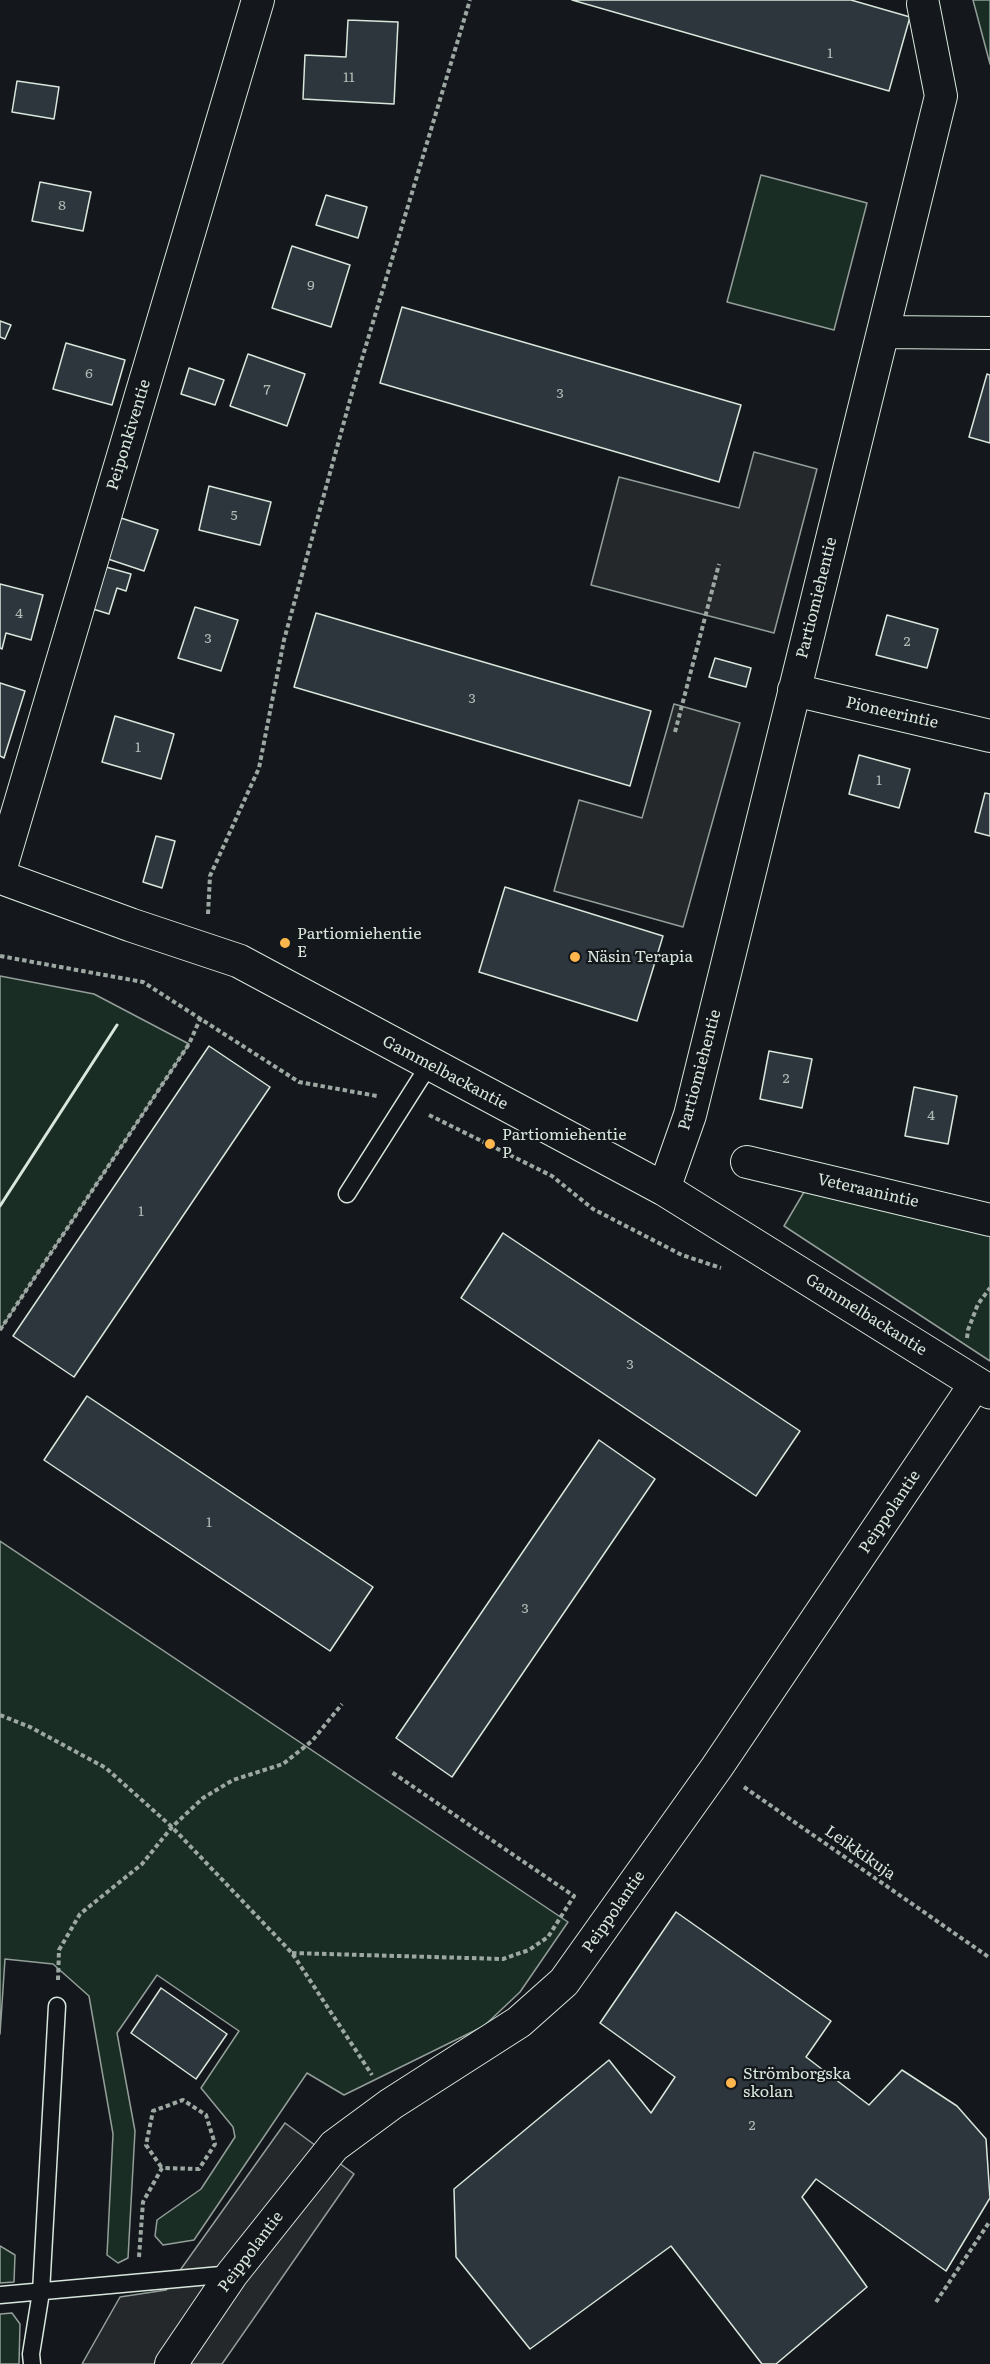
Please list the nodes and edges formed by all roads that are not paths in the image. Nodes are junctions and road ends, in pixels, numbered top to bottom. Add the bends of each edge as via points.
1 (258, 0) edge
2 (923, 4) dead end
3 (883, 332) junction
4 (990, 333) edge
5 (794, 690) junction
6 (990, 736) edge
7 (0, 871) edge
8 (0, 877) edge
9 (429, 1065) junction
10 (747, 1162) dead end
11 (664, 1189) junction
12 (347, 1194) dead end
13 (990, 1220) edge
14 (983, 1387) edge
15 (57, 2006) road end
16 (232, 2274) junction
17 (41, 2292) junction
18 (0, 2295) edge
19 (32, 2364) edge
20 (171, 2364) edge

1 - 7 street, Peiponkiventie
2 - 3 street, Partiomiehentie via 941,96
3 - 4 street
3 - 5 street, Partiomiehentie
5 - 6 street, Pioneerintie
5 - 11 street, Partiomiehentie via 690,1115
8 - 9 street, Gammelbackantie via 239,961
9 - 11 street, Gammelbackantie
9 - 12 lane
10 - 13 street, Veteraanintie
11 - 14 street, Gammelbackantie
14 - 16 street, Peippolantie via 564,1982 519,2022 391,2104 334,2146
15 - 17 lane
16 - 17 lane
16 - 20 street, Peippolantie
17 - 18 lane
17 - 19 lane

